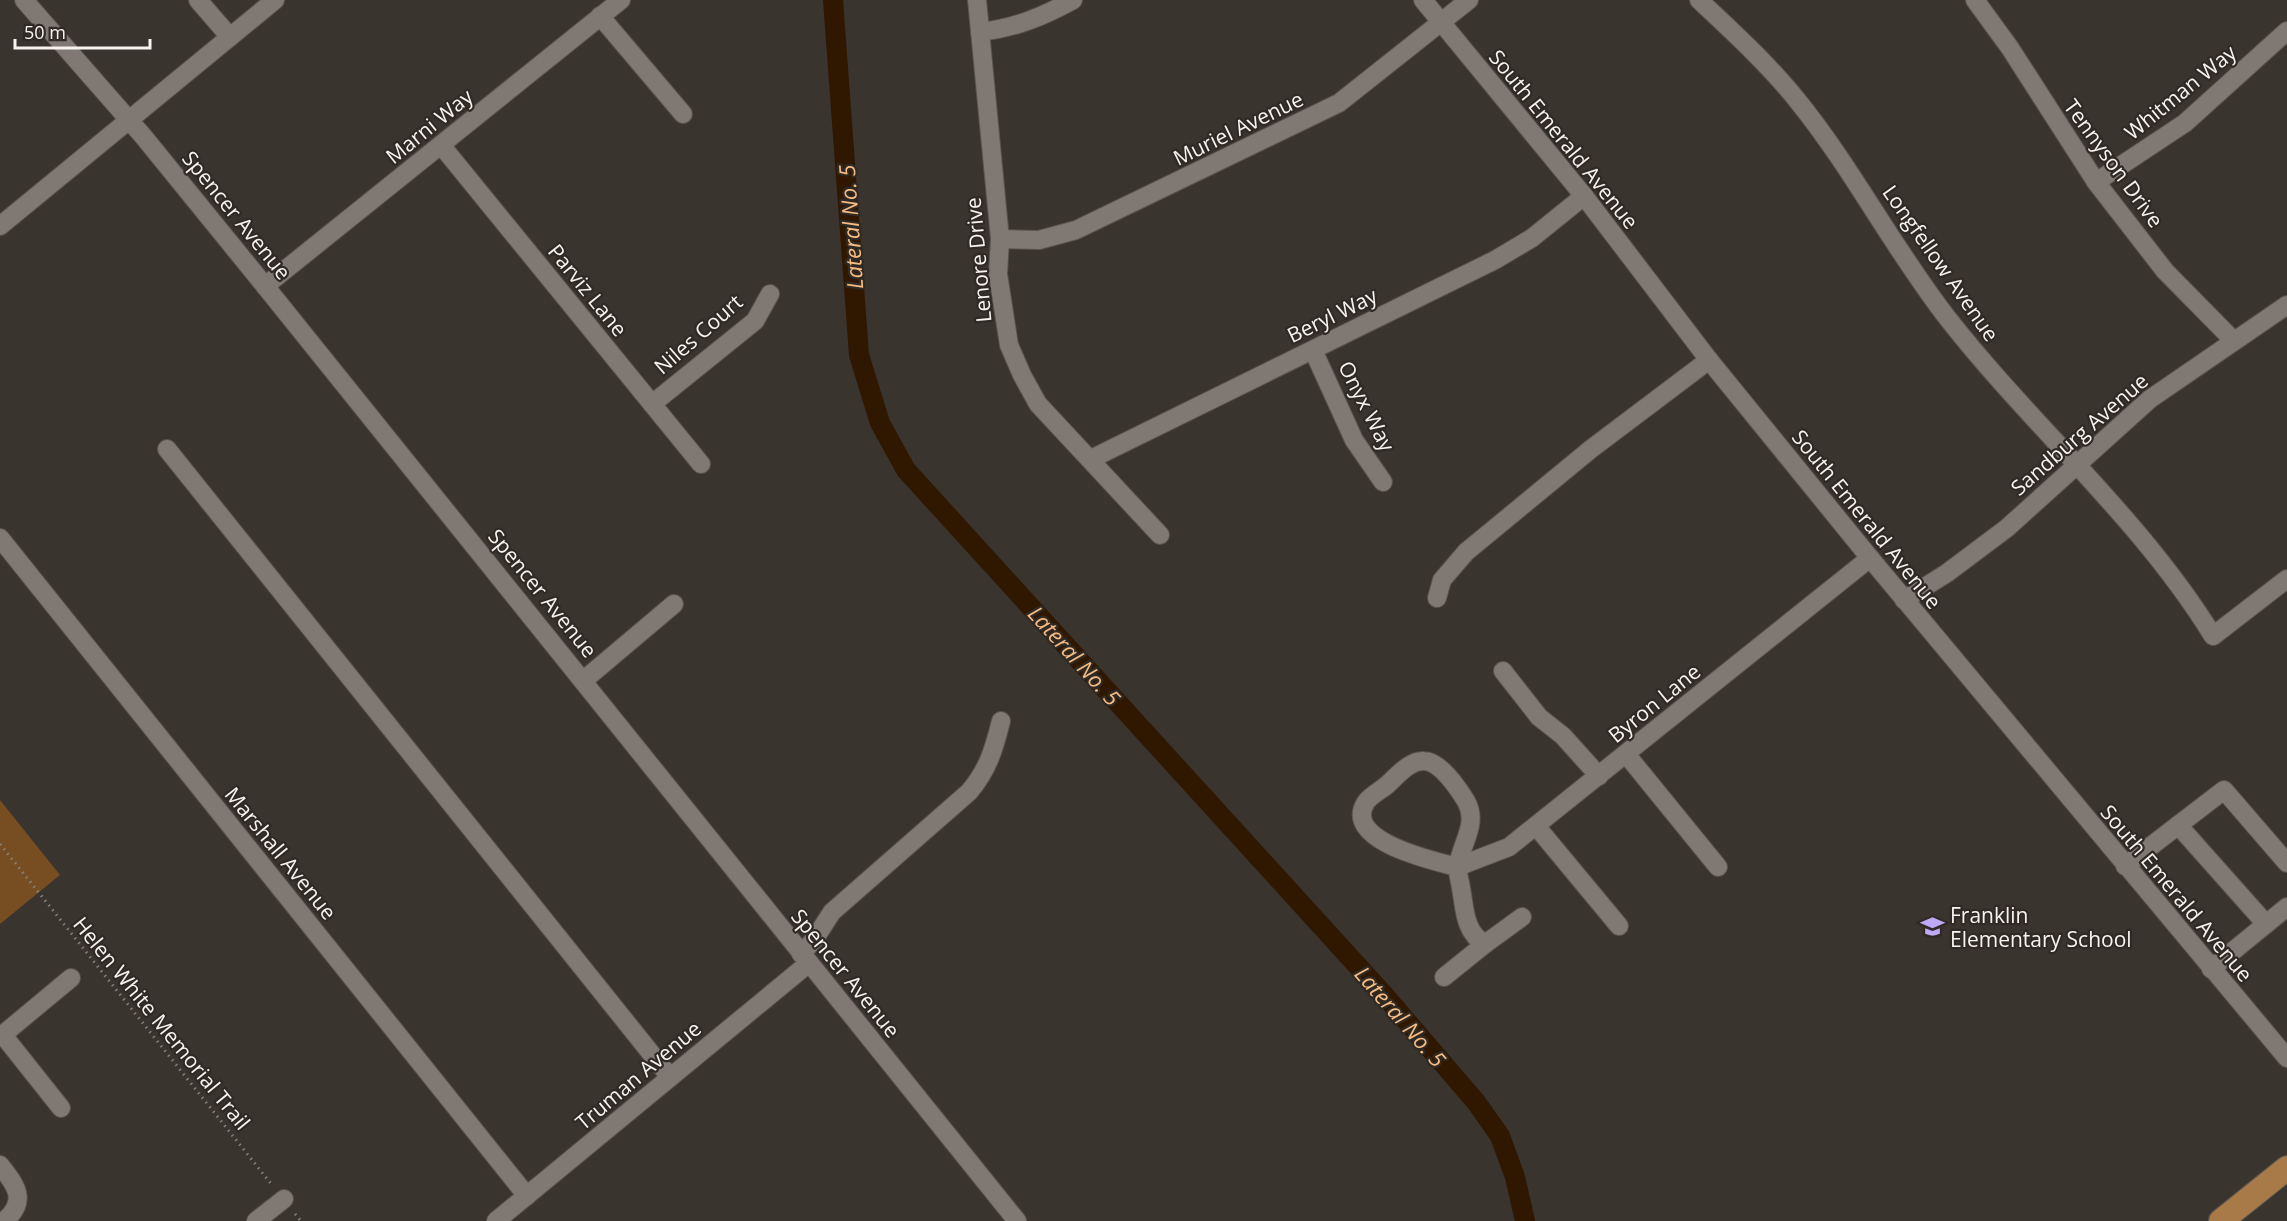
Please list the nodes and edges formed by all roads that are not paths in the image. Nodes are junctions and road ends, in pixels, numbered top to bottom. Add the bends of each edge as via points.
1 (24, 0) edge
2 (198, 0) edge
3 (275, 0) edge
4 (621, 0) edge
5 (977, 0) edge
6 (1073, 0) edge
7 (1423, 0) edge
8 (1469, 0) edge
9 (1699, 0) edge
10 (1975, 0) edge
11 (600, 16) junction
12 (1441, 23) junction
13 (2287, 31) edge
14 (980, 32) junction
15 (230, 37) junction
16 (683, 114) dead end
17 (128, 119) junction
18 (441, 145) junction
19 (2096, 182) junction
20 (1584, 196) junction
21 (0, 226) edge
22 (1000, 239) junction
23 (266, 286) junction
24 (770, 294) dead end
25 (2287, 305) edge
26 (2233, 340) junction
27 (1313, 350) junction
28 (1709, 360) junction
29 (652, 404) junction
30 (167, 449) dead end
31 (1091, 459) junction
32 (701, 464) dead end
33 (2075, 464) junction
34 (1383, 482) dead end
35 (1160, 535) dead end
36 (0, 538) edge
37 (1870, 558) junction
38 (2287, 579) edge
39 (1437, 598) dead end
40 (1904, 600) junction
41 (674, 604) dead end
42 (1503, 671) dead end
43 (584, 680) junction
44 (1001, 721) dead end
45 (1626, 754) junction
46 (1599, 776) junction
47 (2178, 825) junction
48 (1536, 826) junction
49 (2287, 863) edge
50 (2125, 866) junction
51 (1457, 867) junction
52 (1718, 867) dead end
53 (2287, 908) edge
54 (1522, 917) dead end
55 (2266, 924) junction
56 (1619, 926) dead end
57 (1485, 944) junction
58 (805, 959) junction
59 (2211, 969) junction
60 (1444, 977) dead end
61 (71, 978) dead end
62 (1, 1036) edge
63 (2287, 1058) edge
64 (670, 1077) junction
65 (61, 1108) dead end
66 (0, 1165) edge
67 (2287, 1168) edge
68 (527, 1196) junction
69 (284, 1199) road end
70 (4, 1221) edge
71 (256, 1221) edge
72 (496, 1221) edge
73 (1017, 1221) edge
74 (2221, 1221) edge

1 - 17 street, Spencer Avenue
2 - 15 street
3 - 15 street
4 - 11 street, Marni Way
5 - 14 street, Lenore Drive
6 - 14 street via 1039,19
7 - 12 street, South Emerald Avenue
8 - 12 street, Muriel Avenue
9 - 33 street, Longfellow Avenue via 1797,99 1948,318
10 - 19 street, Tennyson Drive
11 - 16 street
11 - 18 street, Marni Way
12 - 20 street, South Emerald Avenue
12 - 22 street, Muriel Avenue via 1340,103 1076,230 1039,240
13 - 19 street, Whitman Way via 2185,123
14 - 22 street, Lenore Drive
15 - 17 street
17 - 21 street
17 - 23 street, Spencer Avenue
18 - 23 street, Marni Way
18 - 29 street, Parviz Lane
19 - 26 street, Tennyson Drive via 2165,271
20 - 27 street, Beryl Way via 1532,238 1495,260
20 - 28 street, South Emerald Avenue
22 - 31 street, Lenore Drive via 998,274 1009,345 1038,404
23 - 43 street, Spencer Avenue
24 - 29 street, Niles Court via 755,321
25 - 26 street, Sandburg Avenue
26 - 33 street, Sandburg Avenue via 2150,399
27 - 31 street, Beryl Way
27 - 34 street, Onyx Way via 1354,440
28 - 37 street, South Emerald Avenue
28 - 39 street via 1591,449 1466,552 1442,580
29 - 32 street, Parviz Lane
30 - 64 street
31 - 35 street, Lenore Drive
33 - 38 street, Longfellow Avenue via 2164,564 2213,636
33 - 40 street, Sandburg Avenue via 2007,528
36 - 68 street, Marshall Avenue
37 - 40 street, South Emerald Avenue
37 - 45 street, Byron Lane
40 - 50 street, South Emerald Avenue
41 - 43 street
42 - 46 street via 1539,717 1563,736
43 - 58 street, Spencer Avenue
44 - 58 street, Truman Avenue via 984,775 832,912
45 - 46 street, Byron Lane
45 - 52 street
46 - 48 street, Byron Lane
47 - 49 street via 2224,790
47 - 50 street
47 - 55 street
48 - 51 street, Byron Lane via 1509,847
48 - 56 street
50 - 59 street, South Emerald Avenue
51 - 51 street via 1469,831 1471,815 1466,801 1438,767 1426,761 1415,762 1366,802 1362,814 1365,826 1375,837 1397,848
51 - 57 street via 1469,926
53 - 55 street
54 - 57 street
55 - 59 street
57 - 60 street
58 - 64 street, Truman Avenue
58 - 73 street, Spencer Avenue
59 - 63 street, South Emerald Avenue
61 - 62 street
62 - 65 street
64 - 68 street, Truman Avenue
66 - 70 street via 17,1186 18,1201
67 - 74 main road
68 - 72 street, Truman Avenue
69 - 71 street

